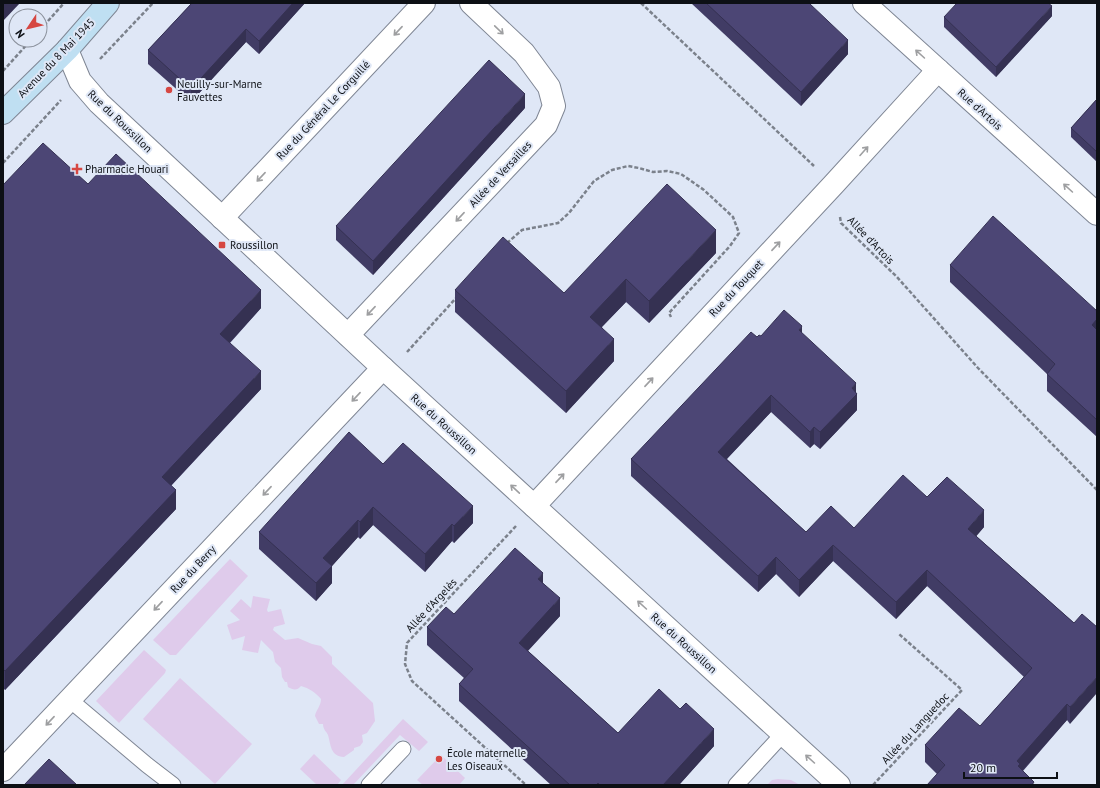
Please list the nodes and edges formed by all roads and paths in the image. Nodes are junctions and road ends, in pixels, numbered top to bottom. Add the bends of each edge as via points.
1 (64, 3) edge
2 (108, 3) edge
3 (424, 3) edge
4 (471, 3) edge
5 (641, 3) edge
6 (864, 3) edge
7 (48, 21) edge
8 (24, 48) edge
9 (66, 50) junction
10 (938, 70) junction
11 (3, 71) edge
12 (3, 113) edge
13 (834, 184) junction
14 (1097, 214) edge
15 (222, 218) junction
16 (504, 247) edge
17 (460, 294) edge
18 (348, 335) junction
19 (687, 341) junction
20 (383, 368) junction
21 (1097, 490) edge
22 (534, 506) junction
23 (899, 634) dead end
24 (70, 700) junction
25 (783, 734) junction
26 (403, 749) dead end
27 (3, 770) edge
28 (173, 785) edge
29 (369, 785) edge
30 (526, 785) edge
31 (736, 785) edge
32 (839, 785) edge
33 (873, 785) edge

1 - 7 path
2 - 9 street, Avenue du 8 Mai 1945
3 -> 15 street, Rue du Général Le Corguillé
4 -> 18 street, Allée de Versailles via 524,53 549,88 554,106 546,125
5 - 13 path
10 -> 6 street, Rue d'Artois
8 - 11 path
9 - 12 street, Avenue du 8 Mai 1945
9 - 15 street, Rue du Roussillon via 80,80 99,103
13 -> 10 street, Rue du Touquet
14 -> 10 street, Rue d'Artois
19 -> 13 street, Rue du Touquet
13 - 21 path, Allée d'Artois via 841,223 897,277 978,368
15 - 18 street, Rue du Roussillon
16 - 19 path via 522,230 558,223 569,213 594,180 612,170 628,166 653,172 667,170 681,174 704,190 733,216 739,233 668,313
17 - 20 path via 406,353
18 - 20 street, Rue du Roussillon
22 -> 19 street, Rue du Touquet
22 -> 20 street, Rue du Roussillon
20 -> 24 street, Rue du Berry
25 -> 22 street, Rue du Roussillon
22 - 30 path, Allée d'Argelès via 407,643 405,664 412,681
23 - 33 path, Allée du Languedoc via 962,690
24 -> 27 street, Rue du Berry
24 - 28 lane
25 - 31 lane
32 -> 25 street, Rue du Roussillon
26 - 29 lane

